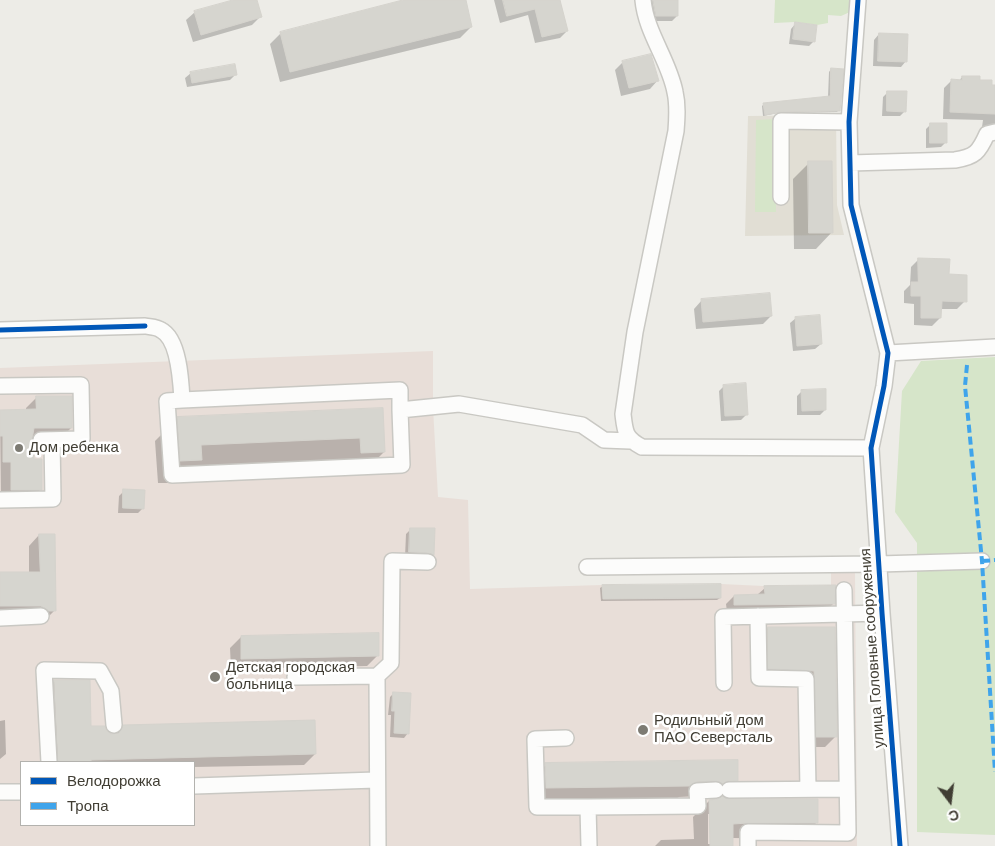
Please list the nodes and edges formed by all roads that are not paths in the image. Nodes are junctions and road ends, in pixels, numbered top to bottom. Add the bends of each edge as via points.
1 (643, 0) edge
2 (858, 0) edge
3 (849, 122) junction
4 (995, 132) edge
5 (850, 162) junction
6 (781, 197) dead end
7 (0, 330) edge
8 (995, 348) edge
9 (888, 353) junction
10 (0, 386) edge
11 (182, 400) junction
12 (400, 410) junction
13 (630, 441) junction
14 (871, 448) junction
15 (0, 500) edge
16 (982, 561) dead end
17 (428, 562) dead end
18 (878, 564) junction
19 (587, 567) dead end
20 (844, 590) dead end
21 (882, 613) junction
22 (845, 614) junction
23 (40, 616) dead end
24 (758, 616) junction
25 (0, 618) edge
26 (377, 676) junction
27 (295, 677) dead end
28 (724, 683) dead end
29 (114, 725) dead end
30 (566, 738) dead end
31 (48, 761) edge
32 (376, 780) junction
33 (195, 786) edge
34 (808, 789) junction
35 (846, 789) junction
36 (0, 792) edge
37 (20, 792) edge
38 (588, 807) junction
39 (837, 840) edge
40 (378, 846) edge
41 (589, 846) edge
42 (748, 846) edge
43 (900, 846) edge

1 - 13 street via 644,15 675,90 677,108 676,131 635,332 623,414 624,428
2 - 3 street
3 - 5 street
3 - 6 street via 781,121
4 - 5 street via 987,134 981,148 969,158
5 - 9 street via 851,205
7 - 11 street via 145,326 160,329 172,340
8 - 9 street
9 - 14 street
10 - 15 street via 81,385 82,439 46,440 53,498
11 - 12 street via 400,390
11 - 12 street via 167,401 172,475 402,465
12 - 13 street via 459,404 582,425 604,440
13 - 14 street via 642,447
14 - 18 street, улица Головные сооружения
16 - 18 street
17 - 26 street via 392,561 391,663
18 - 19 street
18 - 21 street, улица Головные сооружения
20 - 22 street
21 - 22 street
21 - 43 street, улица Головные сооружения
22 - 24 street
22 - 35 street
23 - 25 street
24 - 28 street via 723,617
24 - 34 street via 759,678 806,679
26 - 27 street
26 - 32 street
29 - 31 street via 111,691 100,671 44,670
30 - 38 street via 535,739 537,807
32 - 33 street
32 - 40 street
34 - 35 street
34 - 38 street via 697,791 698,806
35 - 39 street via 848,834
36 - 37 street
38 - 41 street
39 - 42 street via 748,832

